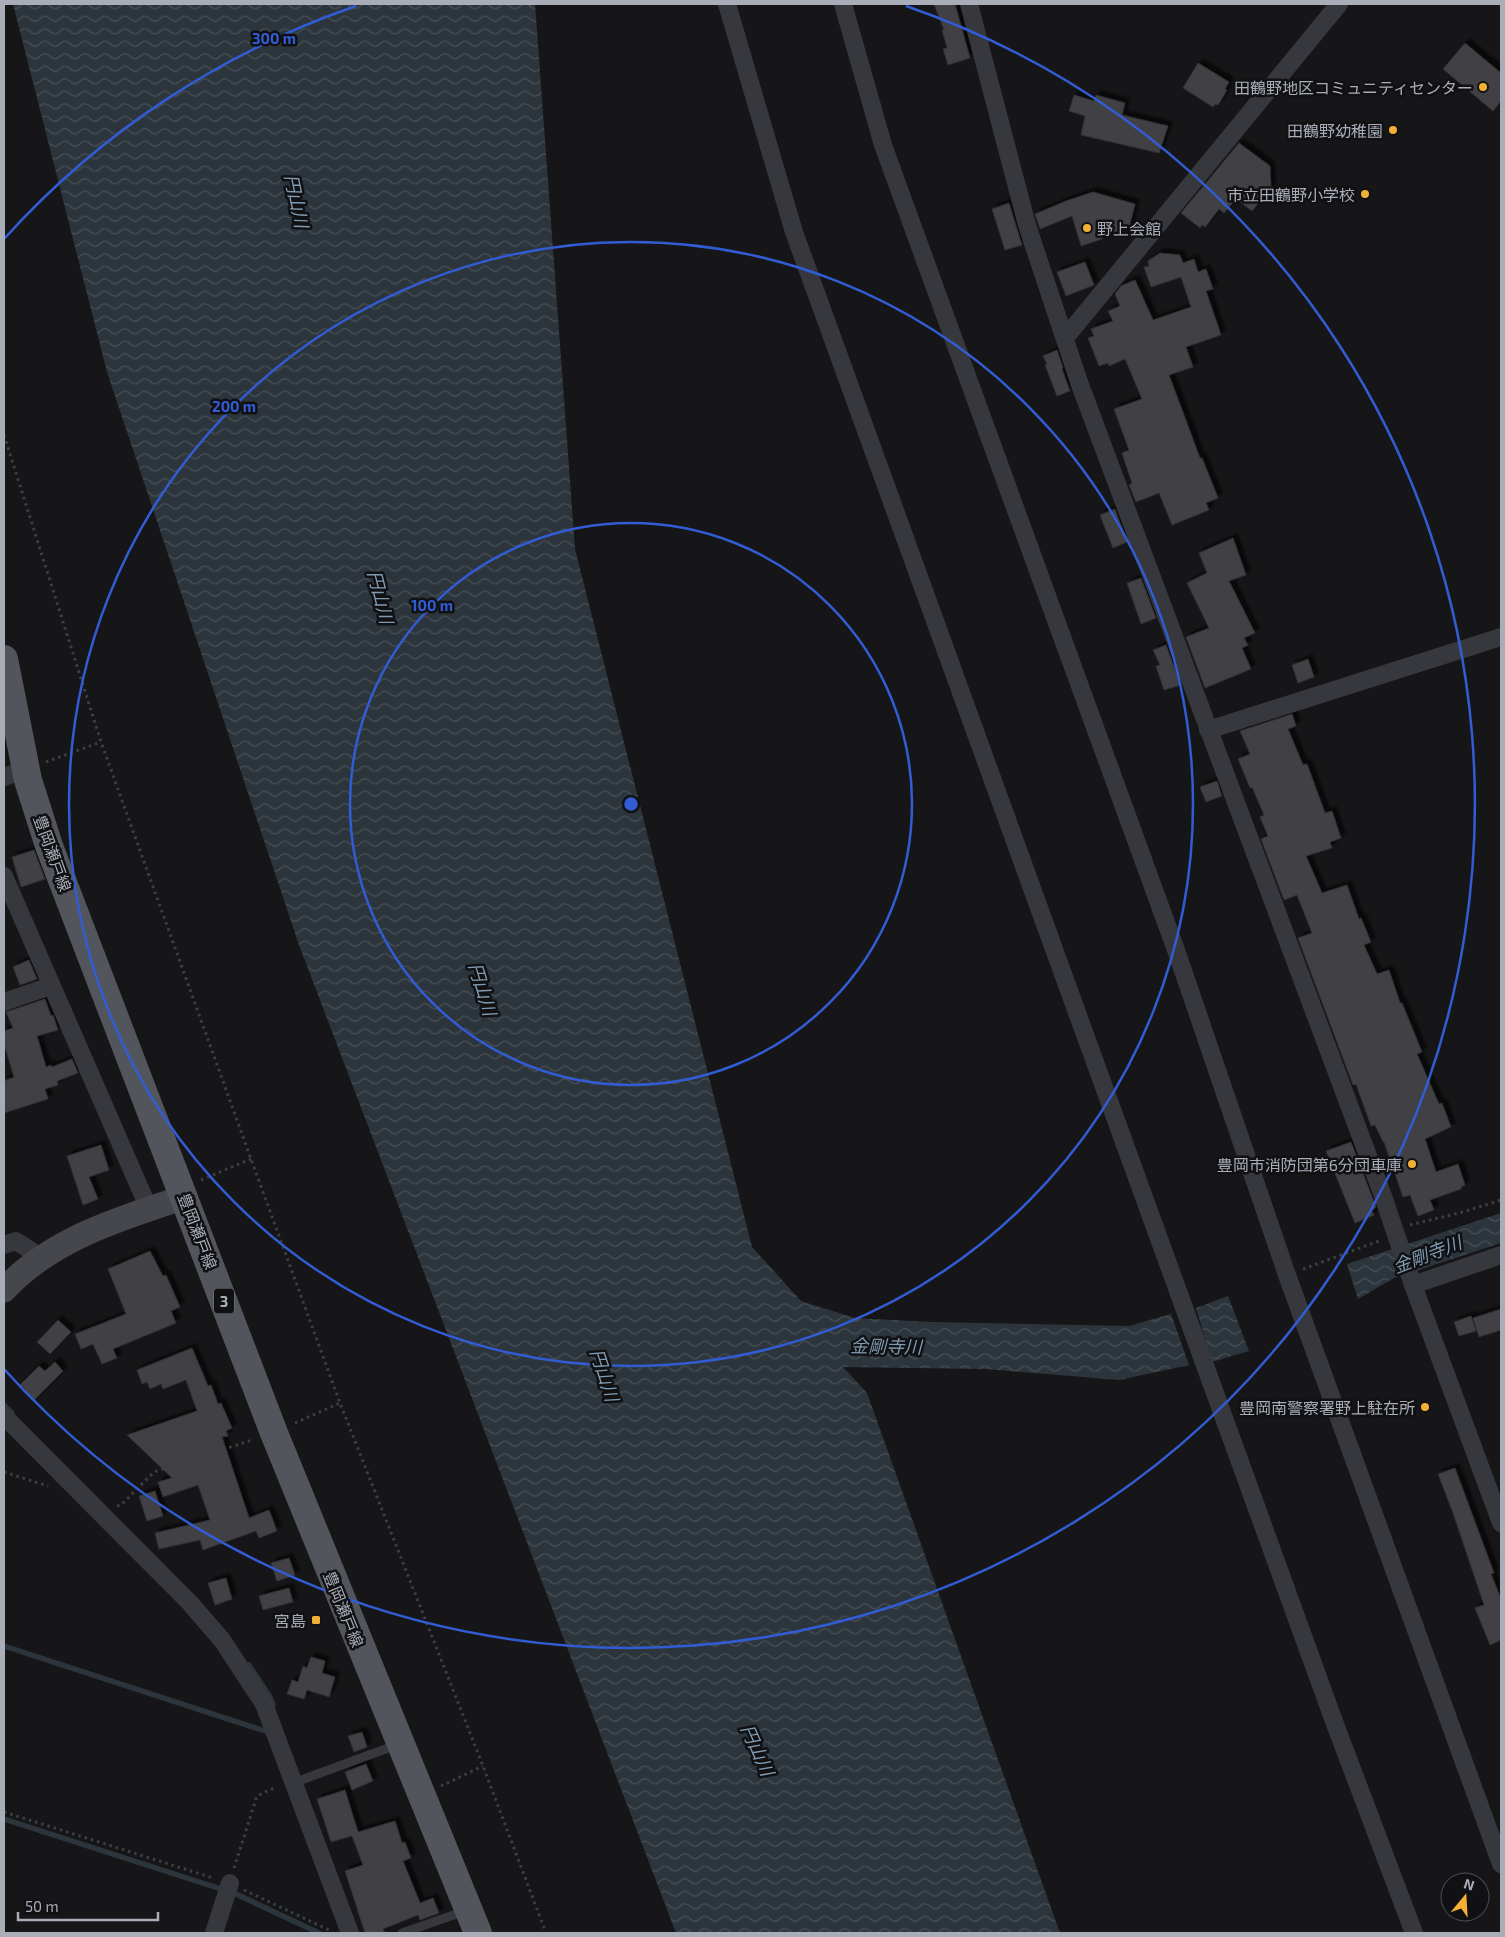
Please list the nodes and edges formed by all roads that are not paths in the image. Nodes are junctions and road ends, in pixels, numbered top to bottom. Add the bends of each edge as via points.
1 (727, 4) edge
2 (843, 4) edge
3 (969, 4) edge
4 (1339, 4) edge
5 (1065, 338) junction
6 (1501, 636) edge
7 (4, 659) edge
8 (1208, 730) junction
9 (10, 770) edge
10 (4, 876) edge
11 (51, 986) junction
12 (4, 1002) edge
13 (183, 1192) junction
14 (149, 1209) junction
15 (4, 1245) edge
16 (1501, 1255) edge
17 (42, 1258) junction
18 (1412, 1282) junction
19 (4, 1290) edge
20 (4, 1416) edge
21 (1501, 1523) edge
22 (399, 1744) junction
23 (297, 1780) junction
24 (1483, 1812) junction
25 (1501, 1829) edge
26 (1501, 1864) edge
27 (230, 1883) road end
28 (473, 1921) edge
29 (214, 1933) edge
30 (350, 1933) edge
31 (402, 1933) edge
32 (1414, 1933) edge

1 - 32 street via 794,232
2 - 24 street via 883,145 1176,950 1287,1275
3 - 5 street via 1027,225
4 - 5 street
5 - 8 street
6 - 8 street
7 - 9 main road, 豊岡瀬戸線 / 3
8 - 18 street via 1383,1196
9 - 13 main road, 豊岡瀬戸線 / 3 via 49,846
10 - 11 street
11 - 12 street
11 - 14 street
13 - 14 street
13 - 22 main road, 豊岡瀬戸線 / 3 via 274,1433
14 - 17 street via 101,1226
15 - 17 street via 16,1241
16 - 18 street
17 - 19 street
18 - 21 street
20 - 23 street via 190,1603 227,1647 264,1704
22 - 23 lane
22 - 28 main road, 豊岡瀬戸線 / 3
23 - 30 street
24 - 25 street
24 - 26 street
27 - 29 street
28 - 31 lane

